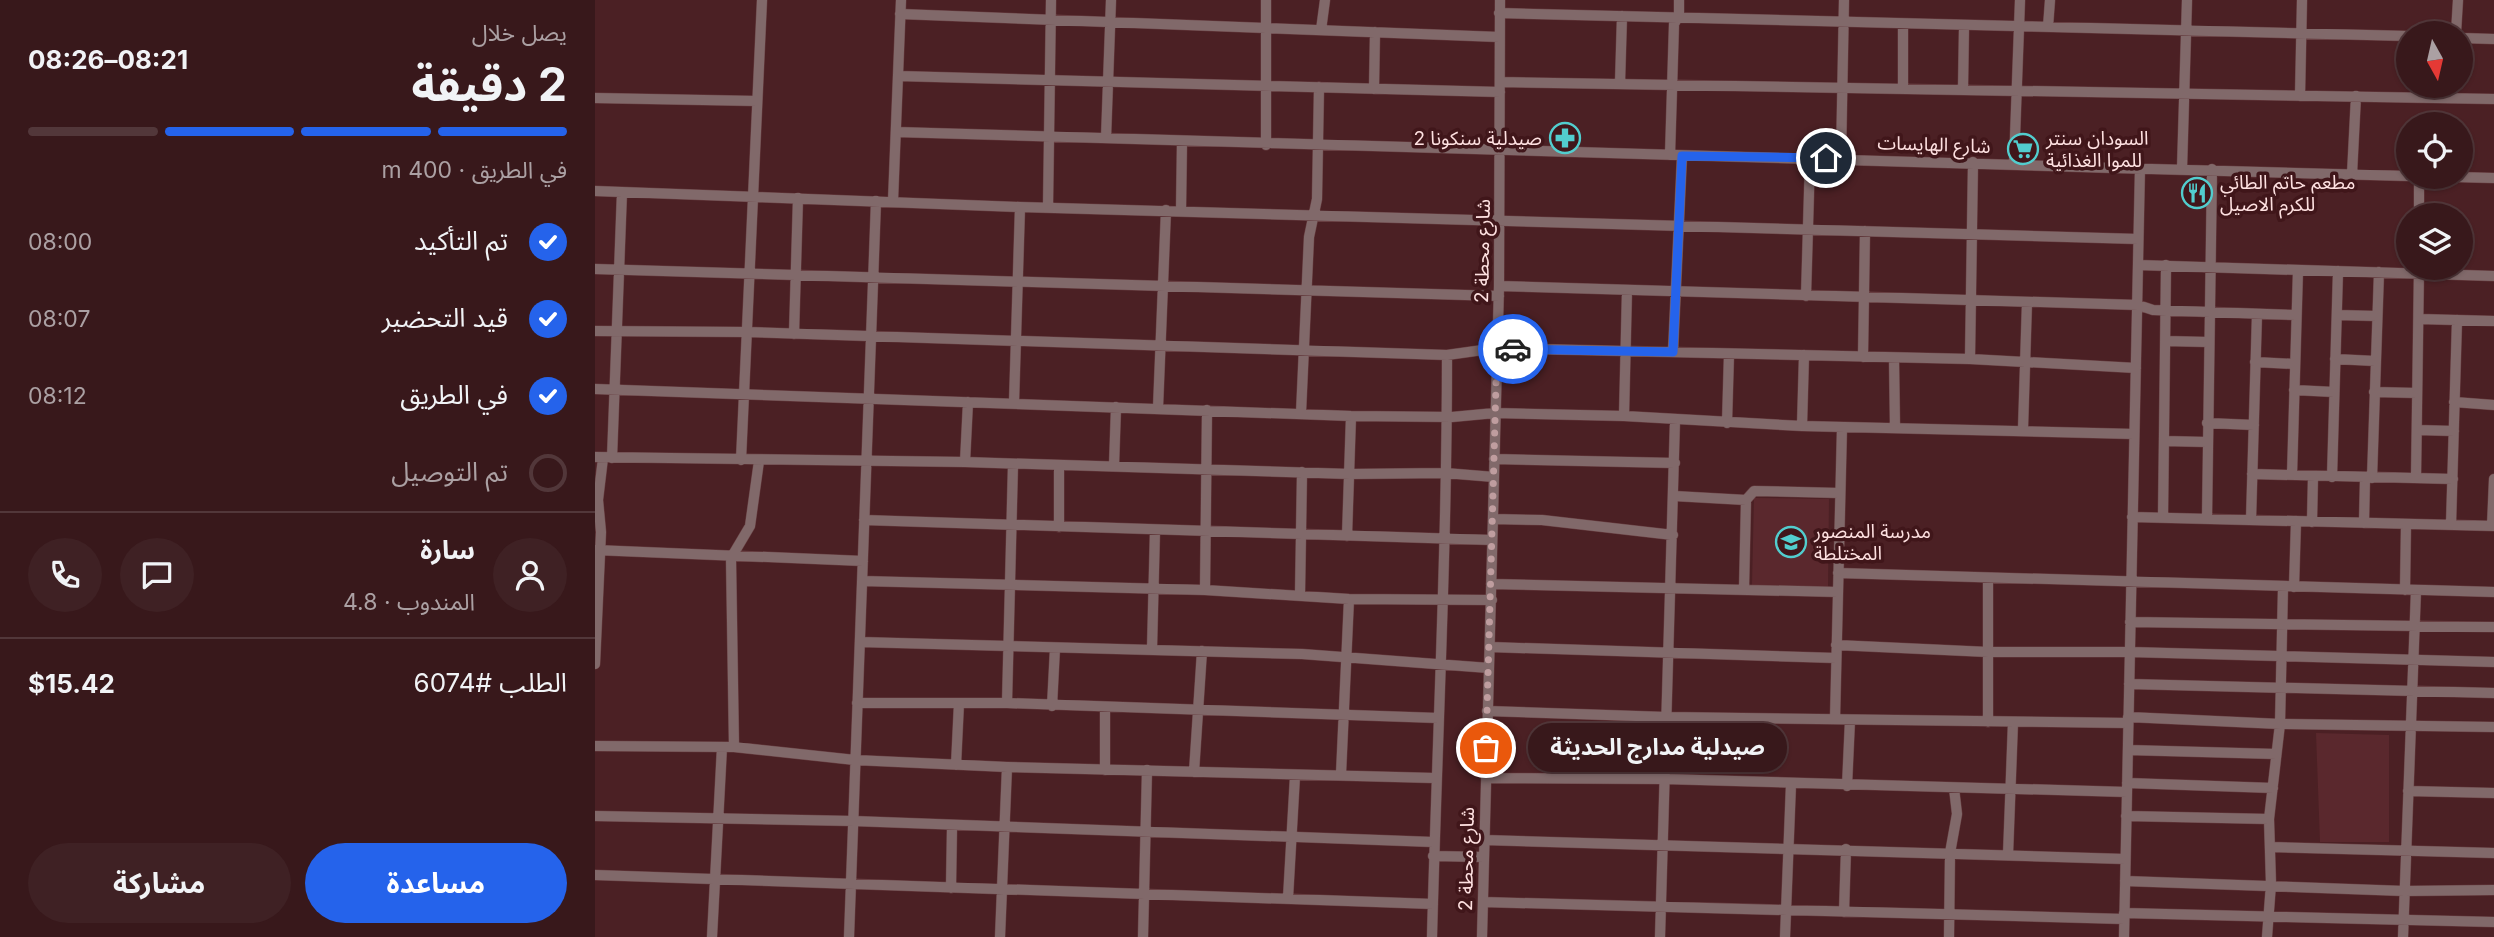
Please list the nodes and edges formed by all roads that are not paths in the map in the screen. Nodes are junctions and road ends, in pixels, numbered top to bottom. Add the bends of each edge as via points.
1 (762, 0) edge
2 (901, 0) edge
3 (1051, 0) edge
4 (1111, 0) edge
5 (1266, 0) edge
6 (1325, 0) edge
7 (1500, 0) edge
8 (1679, 0) edge
9 (1844, 0) edge
10 (2020, 0) edge
11 (2050, 0) edge
12 (2186, 0) edge
13 (2302, 0) edge
14 (2458, 0) edge
15 (1499, 13) junction
16 (900, 14) junction
17 (1679, 15) junction
18 (1622, 16) junction
19 (1844, 21) junction
20 (2457, 21) edge
21 (1050, 22) junction
22 (1111, 23) junction
23 (1903, 24) junction
24 (1963, 27) junction
25 (2020, 27) junction
26 (2048, 27) junction
27 (1266, 28) junction
28 (1321, 30) junction
29 (2186, 31) junction
30 (1375, 32) junction
31 (2302, 32) junction
32 (2396, 36) edge
33 (1499, 37) junction
34 (2473, 38) edge
35 (2494, 39) edge
36 (898, 76) junction
37 (1049, 80) junction
38 (1109, 81) junction
39 (1620, 83) junction
40 (1671, 83) junction
41 (1265, 85) junction
42 (1319, 87) junction
43 (1500, 87) junction
44 (1843, 87) junction
45 (1903, 88) junction
46 (1374, 89) junction
47 (1963, 89) junction
48 (2015, 90) junction
49 (2184, 94) junction
50 (2300, 96) junction
51 (2356, 96) junction
52 (595, 98) edge
53 (2494, 99) edge
54 (757, 101) junction
55 (896, 132) junction
56 (1049, 137) junction
57 (1106, 138) junction
58 (1182, 141) junction
59 (1266, 145) junction
60 (1318, 146) junction
61 (1500, 153) junction
62 (1669, 155) junction
63 (1682, 156) junction
64 (1810, 158) junction
65 (1841, 158) junction
66 (1973, 162) junction
67 (2014, 163) junction
68 (2140, 166) junction
69 (2182, 169) junction
70 (2212, 169) junction
71 (2352, 174) junction
72 (2396, 176) edge
73 (2473, 177) edge
74 (2494, 177) edge
75 (595, 191) edge
76 (622, 192) junction
77 (752, 196) junction
78 (798, 198) junction
79 (876, 201) junction
80 (893, 201) junction
81 (1020, 207) junction
82 (1048, 207) junction
83 (1166, 210) junction
84 (1181, 211) junction
85 (1314, 215) junction
86 (1500, 220) junction
87 (1681, 225) junction
88 (1809, 230) junction
89 (1865, 232) junction
90 (1971, 236) junction
91 (2139, 239) junction
92 (2138, 265) junction
93 (2166, 265) junction
94 (2211, 268) junction
95 (595, 269) edge
96 (621, 270) junction
97 (2298, 270) junction
98 (2338, 271) junction
99 (2396, 271) edge
100 (2379, 272) junction
101 (748, 274) junction
102 (2473, 274) edge
103 (796, 275) junction
104 (2494, 275) edge
105 (873, 276) junction
106 (2419, 280) edge
107 (1018, 281) junction
108 (1164, 286) junction
109 (1305, 290) junction
110 (1627, 290) junction
111 (1499, 291) junction
112 (1677, 293) junction
113 (1807, 296) junction
114 (1864, 298) junction
115 (1973, 300) junction
116 (2027, 302) junction
117 (2138, 305) junction
118 (2165, 310) junction
119 (2209, 312) junction
120 (2257, 314) junction
121 (2296, 315) junction
122 (2337, 315) junction
123 (2377, 316) junction
124 (2419, 320) junction
125 (2457, 320) junction
126 (2494, 321) edge
127 (595, 331) edge
128 (618, 332) junction
129 (745, 332) junction
130 (794, 334) junction
131 (871, 338) junction
132 (2165, 341) junction
133 (1016, 342) junction
134 (2208, 342) junction
135 (1161, 347) junction
136 (1497, 348) junction
137 (1303, 351) junction
138 (1625, 351) junction
139 (1673, 352) junction
140 (1729, 354) junction
141 (1447, 355) junction
142 (1804, 355) junction
143 (1863, 357) junction
144 (1894, 358) junction
145 (1970, 359) junction
146 (2335, 359) junction
147 (2375, 361) junction
148 (2255, 362) junction
149 (2025, 363) junction
150 (2295, 364) junction
151 (2136, 368) junction
152 (595, 389) edge
153 (615, 390) junction
154 (2294, 390) junction
155 (2374, 391) junction
156 (2334, 392) junction
157 (2417, 393) junction
158 (744, 396) junction
159 (869, 398) junction
160 (968, 402) junction
161 (2454, 402) junction
162 (1014, 403) junction
163 (2494, 404) edge
164 (1116, 407) junction
165 (1158, 408) junction
166 (1207, 410) junction
167 (1301, 413) junction
168 (1495, 413) junction
169 (1351, 416) junction
170 (1447, 416) junction
171 (1624, 416) junction
172 (1675, 420) junction
173 (1727, 423) junction
174 (2207, 423) junction
175 (2254, 425) junction
176 (1802, 426) junction
177 (1842, 427) junction
178 (1895, 427) junction
179 (2023, 429) junction
180 (2417, 430) junction
181 (2453, 431) junction
182 (2134, 434) junction
183 (2164, 441) junction
184 (2207, 442) junction
185 (603, 458) edge
186 (1494, 459) junction
187 (741, 460) junction
188 (759, 461) junction
189 (866, 461) junction
190 (965, 462) junction
191 (1675, 463) junction
192 (1013, 464) junction
193 (1059, 465) junction
194 (1114, 466) junction
195 (1205, 469) junction
196 (1302, 472) junction
197 (1445, 473) junction
198 (1350, 474) junction
199 (2252, 474) junction
200 (2292, 475) junction
201 (2313, 476) junction
202 (1494, 477) junction
203 (2332, 477) junction
204 (2369, 478) junction
205 (2416, 478) junction
206 (2453, 479) junction
207 (2494, 479) edge
208 (1839, 493) junction
209 (1674, 496) junction
210 (1746, 500) junction
211 (2132, 517) junction
212 (2163, 518) junction
213 (1493, 519) junction
214 (2207, 519) junction
215 (864, 520) junction
216 (2251, 520) junction
217 (2296, 521) junction
218 (2312, 522) junction
219 (2364, 523) junction
220 (2406, 524) junction
221 (1011, 525) junction
222 (2451, 525) junction
223 (2493, 526) edge
224 (1059, 527) junction
225 (1155, 530) junction
226 (1205, 531) junction
227 (1301, 534) junction
228 (1673, 535) junction
229 (1347, 536) junction
230 (1446, 539) junction
231 (1492, 540) junction
232 (597, 550) edge
233 (731, 558) junction
234 (863, 561) junction
235 (1838, 573) junction
236 (1988, 580) junction
237 (862, 581) junction
238 (1010, 584) junction
239 (1491, 584) junction
240 (2131, 584) junction
241 (2288, 587) junction
242 (1669, 588) junction
243 (1153, 589) junction
244 (1205, 590) junction
245 (1744, 590) junction
246 (2410, 590) junction
247 (1837, 592) junction
248 (2494, 592) edge
249 (1300, 595) junction
250 (1349, 599) junction
251 (1443, 599) junction
252 (1492, 600) junction
253 (2130, 622) junction
254 (2282, 625) junction
255 (2414, 625) junction
256 (2494, 627) edge
257 (860, 642) junction
258 (1836, 645) junction
259 (1010, 646) junction
260 (1490, 647) junction
261 (1055, 648) junction
262 (1152, 649) junction
263 (1202, 651) junction
264 (1988, 652) junction
265 (2130, 652) junction
266 (1667, 653) junction
267 (1347, 656) junction
268 (2281, 656) junction
269 (1836, 658) junction
270 (2414, 660) junction
271 (2494, 662) edge
272 (595, 664) edge
273 (1441, 664) junction
274 (1489, 668) junction
275 (2129, 684) junction
276 (2280, 686) junction
277 (2412, 691) junction
278 (2494, 693) edge
279 (857, 703) junction
280 (958, 703) junction
281 (1007, 703) junction
282 (1052, 706) junction
283 (1105, 709) junction
284 (1199, 711) junction
285 (1487, 711) junction
286 (1343, 716) junction
287 (1666, 717) junction
288 (1438, 718) junction
289 (1835, 719) junction
290 (1850, 720) junction
291 (2128, 720) junction
292 (1988, 722) junction
293 (2013, 722) junction
294 (2280, 724) junction
295 (2411, 725) junction
296 (2494, 727) edge
297 (595, 746) edge
298 (722, 747) junction
299 (734, 747) junction
300 (2128, 750) junction
301 (2276, 754) junction
302 (855, 760) junction
303 (956, 765) junction
304 (1007, 767) junction
305 (1105, 769) junction
306 (1147, 770) junction
307 (1194, 772) junction
308 (1341, 774) junction
309 (1295, 776) junction
310 (1434, 778) junction
311 (1486, 778) junction
312 (1664, 779) junction
313 (1791, 784) junction
314 (1847, 786) junction
315 (2127, 787) junction
316 (1954, 788) junction
317 (2273, 788) junction
318 (2010, 789) junction
319 (2408, 790) junction
320 (2494, 793) edge
321 (595, 816) edge
322 (2126, 816) junction
323 (719, 818) junction
324 (2269, 819) junction
325 (853, 821) junction
326 (952, 827) junction
327 (1004, 829) junction
328 (1147, 832) junction
329 (1290, 837) junction
330 (1484, 840) junction
331 (1433, 842) junction
332 (1663, 843) junction
333 (1789, 847) junction
334 (2271, 847) junction
335 (1846, 849) junction
336 (2406, 851) junction
337 (1950, 853) junction
338 (2494, 853) edge
339 (2008, 855) junction
340 (1433, 856) junction
341 (1484, 857) junction
342 (2125, 859) junction
343 (595, 875) edge
344 (716, 878) junction
345 (2125, 880) junction
346 (851, 882) junction
347 (2271, 884) junction
348 (951, 888) junction
349 (1000, 890) junction
350 (2494, 890) edge
351 (2404, 891) junction
352 (1145, 895) junction
353 (1289, 898) junction
354 (1483, 902) junction
355 (1433, 904) junction
356 (1661, 907) junction
357 (1787, 910) junction
358 (1844, 912) junction
359 (1950, 915) junction
360 (2124, 916) junction
361 (2267, 918) junction
362 (2403, 922) junction
363 (2494, 922) edge
364 (712, 937) edge
365 (849, 937) edge
366 (1000, 937) edge
367 (1143, 937) edge
368 (1432, 937) edge
369 (1482, 937) edge
370 (1660, 937) edge
371 (1785, 937) edge
372 (1949, 937) edge
373 (2123, 937) edge
374 (2267, 937) edge
375 (2403, 937) edge

1 - 54 street
2 - 16 street
3 - 21 street
4 - 22 street
5 - 27 street
6 - 28 street
7 - 15 street, شارع محطة 2
8 - 17 street
9 - 19 street
10 - 25 street
11 - 26 street
12 - 29 street
13 - 31 street
14 - 20 street
15 - 18 street
15 - 33 street, شارع محطة 2
16 - 21 street
16 - 36 street
17 - 18 street
17 - 19 street
17 - 40 street via 1674,24
18 - 39 street
19 - 23 street
19 - 44 street
21 - 22 street
21 - 37 street
22 - 27 street
22 - 38 street
23 - 24 street
23 - 45 street
24 - 25 street
24 - 47 street
25 - 26 street
25 - 48 street
26 - 29 street
27 - 28 street
27 - 41 street
28 - 30 street
29 - 31 street
29 - 49 street
30 - 33 street
30 - 46 street
31 - 32 street
31 - 50 street
33 - 43 street, شارع محطة 2
34 - 35 street
36 - 37 street
36 - 55 street
37 - 38 street
37 - 56 street
38 - 41 street
38 - 57 street
39 - 40 street
39 - 43 street
40 - 44 street
40 - 62 street
41 - 42 street
41 - 59 street
42 - 46 street
42 - 60 street
43 - 46 street
43 - 61 street, شارع محطة 2
44 - 45 street
44 - 65 street
45 - 47 street
47 - 48 street
48 - 49 street
48 - 67 street
49 - 50 street
49 - 69 street
50 - 51 street
51 - 53 street
51 - 71 street
52 - 54 street
54 - 77 street
55 - 56 street, شارع الهايسات
55 - 80 street
56 - 57 street, شارع الهايسات
56 - 82 street
57 - 58 street, شارع الهايسات
58 - 59 street, شارع الهايسات
58 - 84 street
59 - 60 street, شارع الهايسات
60 - 61 street, شارع الهايسات
60 - 85 street
61 - 62 street, شارع الهايسات
61 - 86 street, شارع محطة 2
62 - 63 street, شارع الهايسات
63 - 64 street, شارع الهايسات
63 - 87 street
64 - 65 street, شارع الهايسات
64 - 88 street
65 - 66 street, شارع الهايسات
66 - 67 street, شارع الهايسات
66 - 90 street
67 - 68 street, شارع الهايسات
68 - 69 street, شارع الهايسات
68 - 91 street
69 - 70 street, شارع الهايسات
70 - 71 street, شارع الهايسات
70 - 94 street
71 - 72 street, شارع الهايسات
73 - 74 street
75 - 76 street
76 - 77 street
76 - 96 street
77 - 78 street
77 - 101 street
78 - 79 street
78 - 103 street
79 - 80 street
79 - 105 street
80 - 81 street
81 - 82 street
81 - 107 street
82 - 83 street
83 - 84 street
83 - 108 street
84 - 85 street
85 - 86 street
85 - 109 street
86 - 87 street
86 - 111 street, شارع محطة 2
87 - 88 street
87 - 112 street
88 - 89 street
88 - 113 street
89 - 90 street
89 - 114 street
90 - 91 street
90 - 115 street
91 - 92 street
92 - 93 street
92 - 117 street
93 - 94 street
93 - 118 street
94 - 97 street
94 - 119 street
95 - 96 street
96 - 101 street
96 - 128 street
97 - 98 street
97 - 121 street
98 - 100 street
98 - 122 street
99 - 100 street
100 - 123 street
101 - 103 street
101 - 129 street
102 - 104 street
103 - 105 street
103 - 130 street
105 - 107 street
105 - 131 street
106 - 124 street
107 - 108 street
107 - 133 street
108 - 109 street
108 - 135 street
109 - 111 street
109 - 137 street
110 - 111 street
110 - 112 street
110 - 138 street
111 - 136 street, شارع محطة 2
112 - 113 street
112 - 139 street
113 - 114 street
114 - 115 street
114 - 143 street
115 - 116 street
115 - 145 street
116 - 117 street
116 - 149 street
117 - 118 street
117 - 151 street
118 - 119 street
118 - 132 street
119 - 120 street
119 - 134 street
120 - 121 street
120 - 148 street
121 - 150 street
122 - 123 street
122 - 146 street
123 - 147 street
124 - 125 street
124 - 157 street
125 - 126 street
125 - 161 street
127 - 128 street
128 - 129 street
128 - 153 street
129 - 130 street
129 - 158 street
130 - 131 street
131 - 133 street
131 - 159 street
132 - 134 street
132 - 183 street
133 - 135 street
133 - 162 street
134 - 174 street
135 - 137 street
135 - 165 street
136 - 138 street
136 - 141 street
136 - 168 street, شارع محطة 2
137 - 141 street
137 - 167 street
138 - 139 street
138 - 171 street
139 - 140 street
140 - 142 street
140 - 173 street
141 - 170 street
142 - 143 street
142 - 176 street
143 - 144 street
144 - 145 street
144 - 178 street
145 - 149 street
146 - 147 street
146 - 156 street
147 - 155 street
148 - 150 street
148 - 175 street
149 - 151 street
149 - 179 street
150 - 154 street
151 - 182 street
152 - 153 street
153 - 158 street
153 - 185 street
154 - 156 street
154 - 200 street
155 - 157 street
155 - 204 street
156 - 203 street
157 - 180 street
158 - 159 street
158 - 187 street
159 - 160 street
159 - 189 street
160 - 162 street
160 - 190 street
161 - 163 street
161 - 181 street
162 - 164 street
164 - 165 street
164 - 194 street
165 - 166 street
166 - 167 street
166 - 195 street
167 - 169 street
168 - 170 street
168 - 171 street
168 - 186 street, شارع محطة 2
169 - 170 street
169 - 198 street
170 - 197 street
171 - 172 street
172 - 173 street
172 - 191 street
173 - 176 street
174 - 175 street
174 - 184 street
175 - 199 street
176 - 177 street
177 - 178 street
177 - 208 street
178 - 179 street
179 - 182 street
180 - 181 street
180 - 205 street
181 - 206 street
182 - 211 street
183 - 184 street
183 - 212 street
184 - 214 street
185 - 187 street
185 - 232 street
186 - 191 street
186 - 202 street, شارع محطة 2
187 - 188 street
188 - 189 street
188 - 233 street via 750,526
189 - 190 street
189 - 215 street
190 - 192 street
191 - 209 street
192 - 193 street
192 - 221 street
193 - 194 street
193 - 224 street
194 - 195 street
195 - 196 street
195 - 226 street
196 - 198 street
196 - 227 street
197 - 198 street
197 - 202 street
197 - 230 street
198 - 229 street
199 - 200 street
199 - 216 street
200 - 201 street
201 - 203 street
201 - 218 street
202 - 213 street, شارع محطة 2
203 - 204 street
204 - 205 street
204 - 219 street
205 - 206 street
206 - 222 street
207 - 223 street
208 - 210 street via 1754,491
208 - 235 street
209 - 210 street
209 - 228 street
210 - 245 street
211 - 212 street
211 - 240 street
212 - 214 street
213 - 228 street
213 - 231 street, شارع محطة 2
214 - 216 street
215 - 221 street
215 - 234 street
216 - 217 street
217 - 218 street
217 - 241 street
218 - 219 street
219 - 220 street
220 - 222 street
220 - 246 street
221 - 224 street
221 - 238 street
222 - 223 street
224 - 225 street
225 - 226 street
225 - 243 street
226 - 227 street
226 - 244 street
227 - 229 street
227 - 249 street
228 - 242 street
229 - 230 street
230 - 231 street
230 - 251 street
231 - 239 street, شارع محطة 2
232 - 233 street
232 - 272 street
233 - 234 street
233 - 299 street
234 - 237 street
235 - 236 street
235 - 247 street
236 - 240 street
236 - 264 street
237 - 238 street
237 - 257 street
238 - 243 street
238 - 259 street
239 - 242 street
239 - 252 street, شارع محطة 2
240 - 241 street
240 - 253 street
241 - 246 street
241 - 254 street
242 - 245 street
242 - 266 street
243 - 244 street
243 - 262 street
244 - 249 street
245 - 247 street
246 - 248 street
246 - 255 street
247 - 258 street
249 - 250 street
250 - 251 street
250 - 267 street
251 - 252 street
251 - 273 street
252 - 260 street, شارع محطة 2
253 - 254 street
253 - 265 street
254 - 255 street
254 - 268 street
255 - 256 street
255 - 270 street
257 - 259 street
257 - 279 street
258 - 264 street
258 - 269 street
259 - 261 street
259 - 281 street
260 - 266 street
260 - 274 street, شارع محطة 2
261 - 262 street
261 - 282 street
262 - 263 street
263 - 267 street
263 - 284 street
264 - 265 street
264 - 292 street
265 - 268 street
265 - 275 street
266 - 269 street
266 - 287 street
267 - 273 street
267 - 286 street
268 - 270 street
268 - 276 street
269 - 289 street
270 - 271 street
270 - 277 street
273 - 274 street
273 - 288 street
274 - 285 street, شارع محطة 2
275 - 276 street
275 - 291 street
276 - 277 street
276 - 294 street
277 - 278 street
277 - 295 street
279 - 280 street
279 - 302 street
280 - 281 street
280 - 303 street
281 - 282 street
282 - 283 street
283 - 284 street
283 - 305 street
284 - 286 street
284 - 307 street
285 - 287 street
285 - 311 street, شارع محطة 2
286 - 288 street
286 - 308 street
287 - 289 street
287 - 312 street
288 - 310 street
289 - 290 street
290 - 292 street
290 - 314 street
291 - 293 street
291 - 294 street
291 - 300 street
292 - 293 street
293 - 318 street
294 - 295 street
294 - 301 street
295 - 296 street
295 - 319 street
297 - 298 street
298 - 299 street
298 - 323 street
299 - 302 street
300 - 301 street
300 - 315 street
301 - 317 street
302 - 303 street
302 - 325 street
303 - 304 street
304 - 305 street
304 - 327 street
305 - 306 street
306 - 307 street
306 - 328 street
307 - 309 street
308 - 309 street
308 - 310 street
309 - 329 street
310 - 331 street
311 - 312 street
311 - 330 street, شارع محطة 2
312 - 313 street
312 - 332 street
313 - 314 street
313 - 333 street
314 - 316 street
315 - 317 street
315 - 318 street
315 - 322 street
316 - 318 street
316 - 337 street via 1957,814
317 - 324 street
318 - 339 street
319 - 320 street
319 - 336 street
321 - 323 street
322 - 324 street
322 - 342 street
323 - 325 street
323 - 344 street
324 - 334 street
325 - 326 street
325 - 346 street
326 - 327 street
326 - 348 street
327 - 328 street
327 - 349 street
328 - 329 street
328 - 352 street
329 - 331 street
329 - 353 street
330 - 332 street
330 - 341 street, شارع محطة 2
331 - 340 street
332 - 333 street
332 - 356 street
333 - 335 street
333 - 357 street
334 - 336 street
334 - 347 street
335 - 337 street
335 - 358 street
336 - 338 street
336 - 351 street
337 - 339 street
337 - 359 street
339 - 342 street
340 - 341 street
340 - 355 street
341 - 354 street, شارع محطة 2
342 - 345 street
343 - 344 street
344 - 346 street
344 - 364 street
345 - 347 street
345 - 360 street
346 - 348 street
346 - 365 street
347 - 351 street
347 - 361 street
348 - 349 street
349 - 352 street
349 - 366 street
350 - 351 street
351 - 362 street
352 - 353 street
352 - 367 street
353 - 355 street
354 - 356 street
354 - 369 street, شارع محطة 2
355 - 368 street
356 - 357 street
356 - 370 street
357 - 358 street
357 - 371 street
358 - 359 street
359 - 360 street
359 - 372 street
360 - 361 street
360 - 373 street
361 - 362 street
361 - 374 street
362 - 363 street
362 - 375 street

